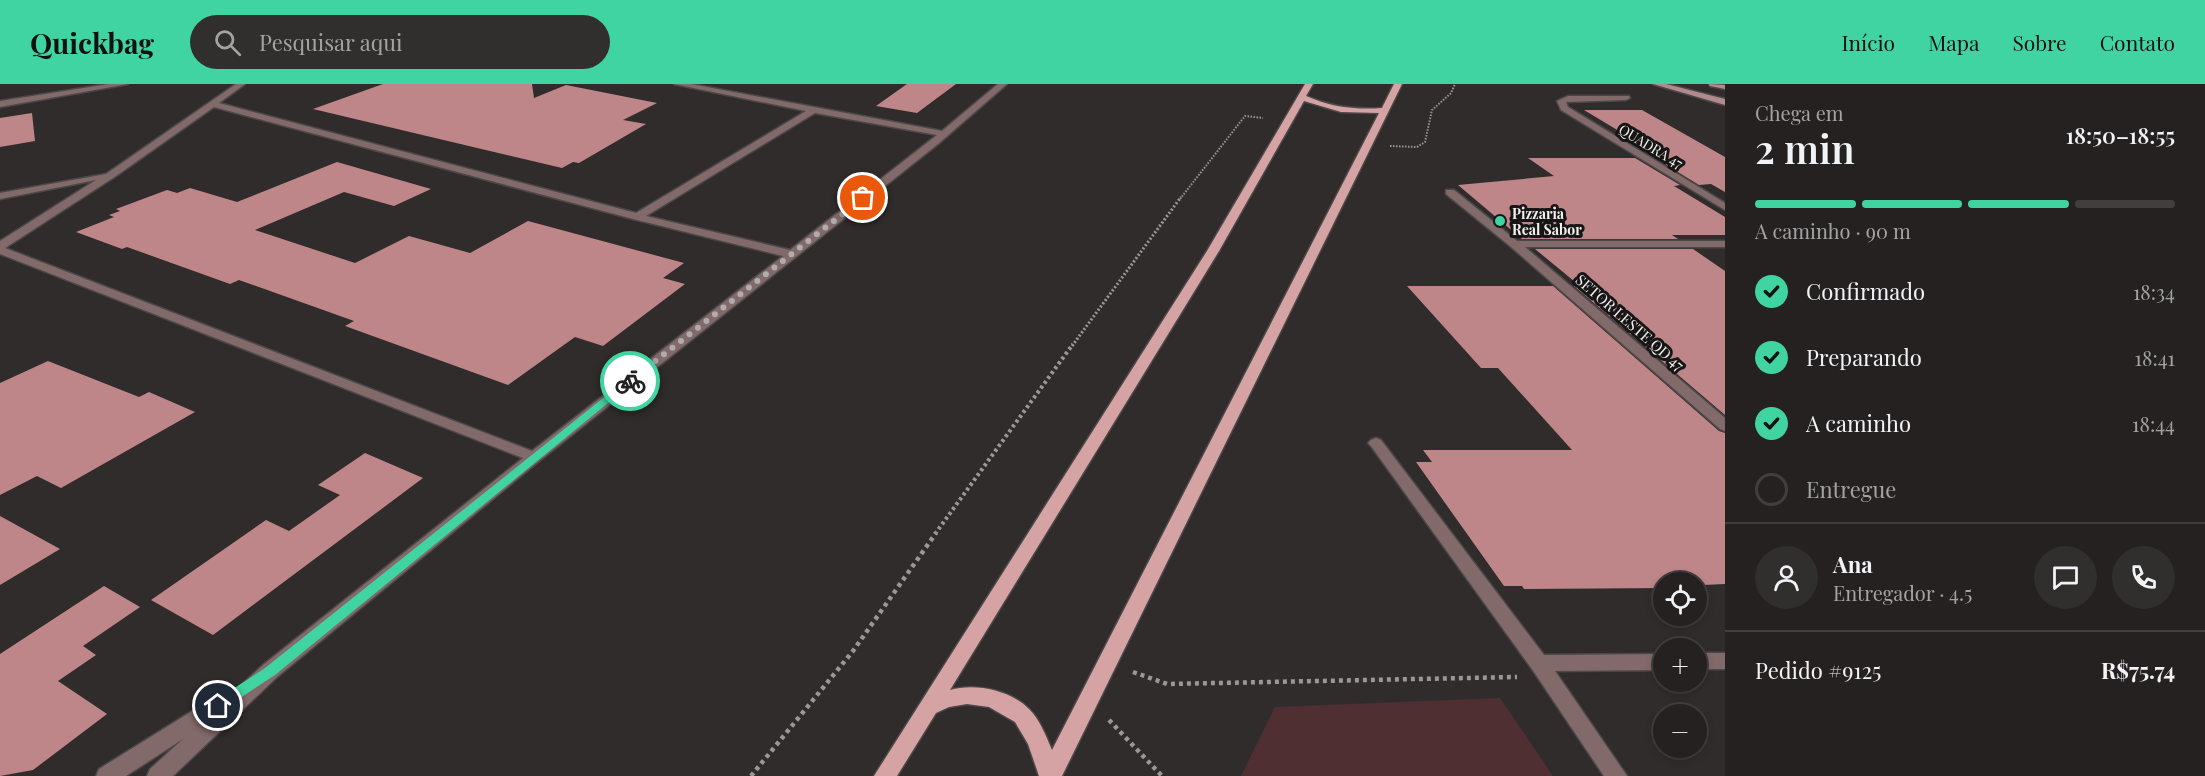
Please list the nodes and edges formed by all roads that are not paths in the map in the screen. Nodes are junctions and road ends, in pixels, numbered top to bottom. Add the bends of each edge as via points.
1 (124, 84) edge
2 (241, 84) edge
3 (678, 84) edge
4 (1003, 84) edge
5 (1398, 84) edge
6 (1657, 84) edge
7 (1713, 84) edge
8 (1725, 87) edge
9 (1305, 91) edge
10 (1626, 98) dead end
11 (1725, 102) edge
12 (213, 104) junction
13 (0, 105) edge
14 (814, 110) junction
15 (1383, 110) junction
16 (944, 134) junction
17 (113, 174) junction
18 (1450, 192) dead end
19 (0, 196) edge
20 (1725, 207) edge
21 (637, 217) junction
22 (1514, 244) junction
23 (1725, 244) edge
24 (0, 248) edge
25 (792, 255) junction
26 (1725, 426) edge
27 (1376, 443) dead end
28 (534, 458) junction
29 (1707, 661) edge
30 (1725, 661) edge
31 (1653, 663) edge
32 (1544, 670) junction
33 (270, 671) junction
34 (927, 708) junction
35 (1051, 775) edge
36 (107, 776) edge
37 (158, 776) edge
38 (885, 776) edge
39 (1616, 776) edge

1 - 13 street
2 - 12 street
3 - 14 street
4 - 16 street
5 - 15 main road
6 - 11 main road
7 - 8 main road
9 - 15 main road via 1318,105 1342,111
9 - 34 main road via 1213,251
10 - 20 street, QUADRA 47 via 1561,101 1564,108
12 - 17 street
12 - 21 street
14 - 16 street
14 - 21 street
15 - 35 main road
16 - 25 street
17 - 19 street
17 - 24 street
18 - 22 street, SETOR LESTE QD 47
21 - 25 street
22 - 23 street
22 - 26 street, SETOR LESTE QD 47
24 - 28 street
25 - 28 street
27 - 32 street
28 - 33 street
29 - 30 street
31 - 32 street
32 - 39 street
33 - 36 street
33 - 37 street
34 - 35 main road via 947,697 975,694 999,702 1021,715
34 - 38 main road

